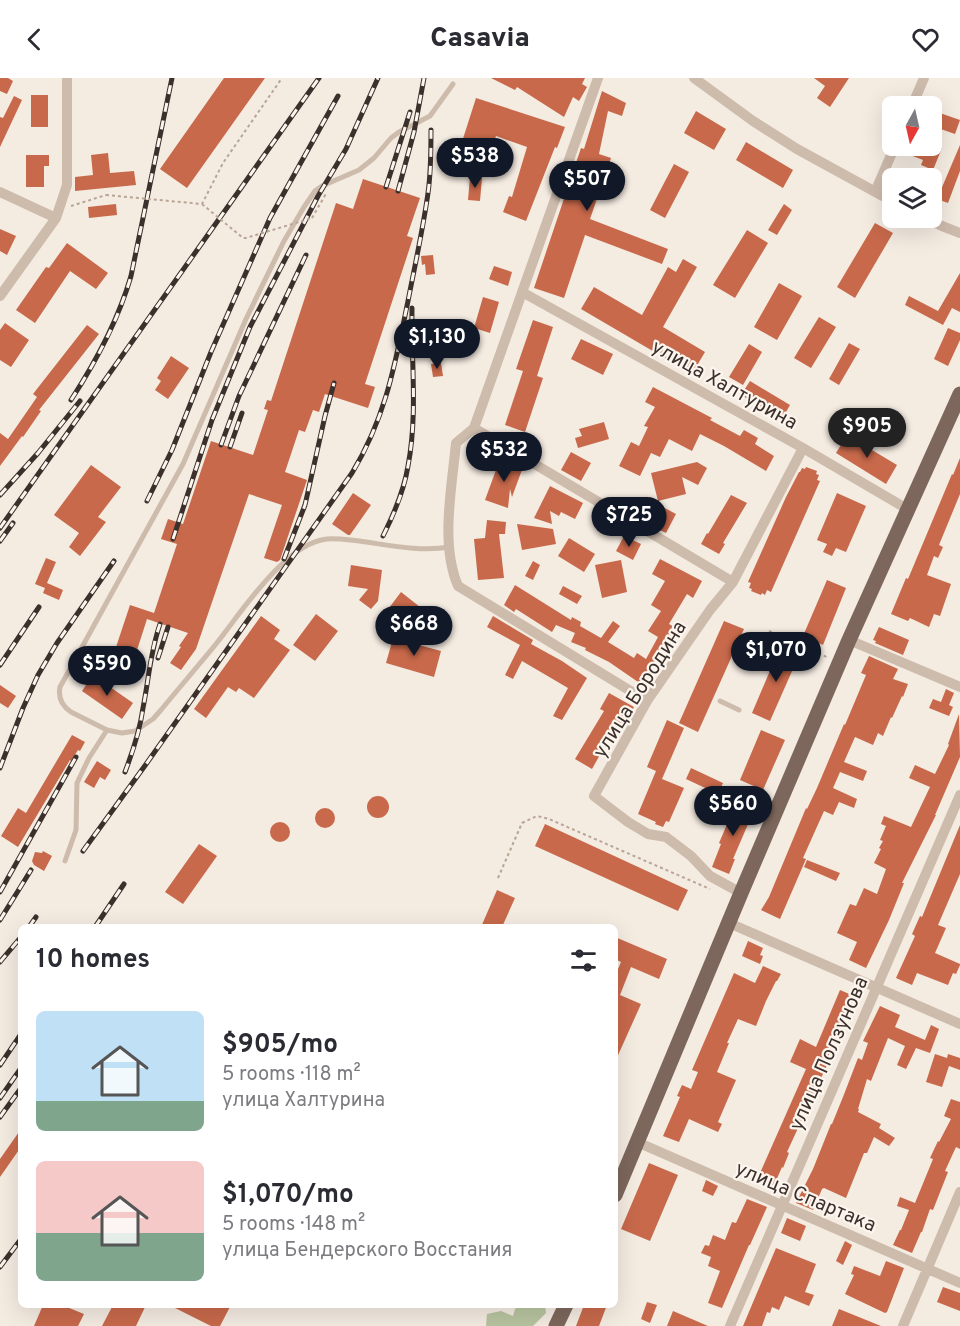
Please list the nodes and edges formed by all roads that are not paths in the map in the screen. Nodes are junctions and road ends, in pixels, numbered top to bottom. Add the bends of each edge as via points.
1 (67, 78) edge
2 (598, 78) edge
3 (694, 78) edge
4 (924, 78) edge
5 (453, 84) dead end
6 (916, 96) edge
7 (891, 156) edge
8 (0, 192) edge
9 (875, 192) junction
10 (882, 196) edge
11 (57, 214) junction
12 (942, 225) edge
13 (960, 233) edge
14 (522, 292) junction
15 (0, 296) edge
16 (960, 394) edge
17 (474, 428) junction
18 (803, 448) junction
19 (909, 510) junction
20 (450, 547) junction
21 (733, 582) junction
22 (849, 640) junction
23 (960, 687) edge
24 (647, 701) junction
25 (720, 701) dead end
26 (739, 710) dead end
27 (107, 730) junction
28 (960, 795) edge
29 (65, 861) dead end
30 (741, 893) junction
31 (729, 923) junction
32 (876, 988) junction
33 (960, 1024) edge
34 (637, 1142) junction
35 (618, 1188) edge
36 (960, 1192) edge
37 (782, 1205) junction
38 (927, 1268) junction
39 (960, 1283) edge
40 (565, 1308) edge
41 (556, 1326) edge
42 (730, 1326) edge
43 (903, 1326) edge

1 - 11 street via 67,185
2 - 14 street
3 - 9 street via 797,149
4 - 6 street
5 - 27 lane via 430,116 391,138 359,170 315,191 284,241 183,464 60,687 66,709
7 - 9 street
8 - 11 street
9 - 10 street
11 - 15 street
12 - 13 street
14 - 17 street
14 - 18 street, улица Халтурина
16 - 19 main road
17 - 20 street via 456,443 448,522
17 - 21 street
18 - 19 street, улица Халтурина
18 - 21 street, улица Бородина
19 - 22 main road
20 - 24 street via 458,585
20 - 27 lane via 412,548 334,539 307,546 263,584 153,719 131,732
21 - 24 street, улица Бородина
22 - 23 street
22 - 30 main road
24 - 30 street, улица Бородина via 594,796 648,834 666,837 710,876
25 - 26 lane
27 - 29 lane via 77,783 76,830
28 - 32 street, улица Ползунова
30 - 31 main road
31 - 32 street
31 - 34 main road
32 - 33 street
32 - 37 street, улица Ползунова
34 - 35 main road
34 - 37 street, улица Спартака
36 - 38 street
37 - 38 street, улица Спартака
37 - 42 street, улица Ползунова
38 - 39 street, улица Спартака
38 - 43 street
40 - 41 main road

